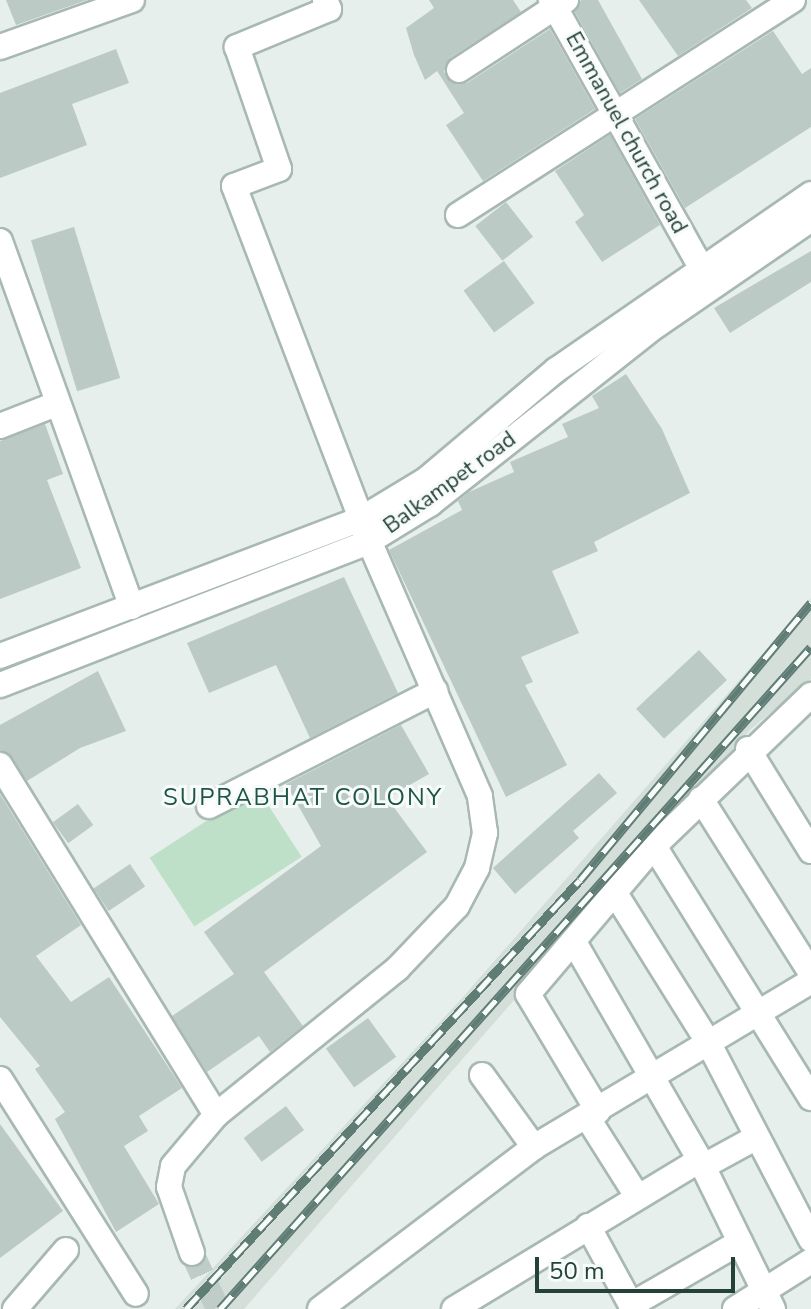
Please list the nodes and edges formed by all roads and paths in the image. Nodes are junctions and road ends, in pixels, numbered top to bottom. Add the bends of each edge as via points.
1 (132, 0) edge
2 (325, 0) edge
3 (793, 0) edge
4 (557, 3) edge
5 (765, 7) edge
6 (0, 47) edge
7 (459, 70) dead end
8 (615, 114) junction
9 (811, 194) edge
10 (458, 215) dead end
11 (811, 219) edge
12 (0, 241) edge
13 (701, 267) junction
14 (56, 404) junction
15 (0, 426) edge
16 (364, 530) junction
17 (132, 607) junction
18 (0, 656) edge
19 (0, 685) edge
20 (435, 691) junction
21 (808, 705) edge
22 (748, 749) junction
23 (0, 765) edge
24 (701, 799) junction
25 (209, 806) dead end
26 (654, 846) junction
27 (811, 851) edge
28 (615, 893) junction
29 (574, 942) junction
30 (811, 973) edge
31 (811, 981) edge
32 (755, 1012) junction
33 (707, 1040) junction
34 (651, 1074) junction
35 (482, 1075) dead end
36 (0, 1079) edge
37 (811, 1098) edge
38 (598, 1111) junction
39 (216, 1115) junction
40 (757, 1137) junction
41 (534, 1147) junction
42 (702, 1163) junction
43 (637, 1196) junction
44 (588, 1226) junction
45 (811, 1240) edge
46 (740, 1242) junction
47 (66, 1250) dead end
48 (192, 1253) tunnel mouth
49 (811, 1261) edge
50 (136, 1294) dead end
51 (769, 1301) edge
52 (629, 1308) edge
53 (15, 1309) edge
54 (320, 1309) edge
55 (454, 1309) edge
56 (735, 1309) edge

1 - 6 street
2 - 16 street via 329,9 237,47 279,169 234,186
3 - 5 street
4 - 7 street
4 - 8 street, Emmanuel church road
5 - 8 street
8 - 10 street
8 - 13 street, Emmanuel church road
9 - 13 street, Balkampet road
11 - 16 street, Balkampet road via 657,325 430,504
12 - 14 street
13 - 16 street, Balkampet road via 556,370
14 - 15 street
14 - 17 street
16 - 17 street, Balkampet road
16 - 19 street, Balkampet road
16 - 20 street
17 - 18 street, Balkampet road
20 - 25 street
20 - 39 street via 480,796 485,833 477,868 457,906 397,969
21 - 22 street
22 - 24 street
22 - 27 street
23 - 39 street
24 - 26 street
24 - 30 street
26 - 28 street
26 - 32 street
28 - 29 street
28 - 33 street
29 - 34 street
29 - 38 street via 528,994
31 - 32 street
32 - 33 street
32 - 37 street
33 - 34 street
33 - 40 street
34 - 38 street
34 - 42 street
35 - 41 street
36 - 50 street
38 - 41 street
38 - 43 street via 589,1120
39 - 48 street via 173,1166 169,1187
40 - 42 street
40 - 45 street
41 - 54 street
42 - 43 street
42 - 46 street
43 - 44 street
44 - 52 street
44 - 55 street
46 - 51 street
46 - 52 street
47 - 53 street
49 - 51 street
51 - 56 street

